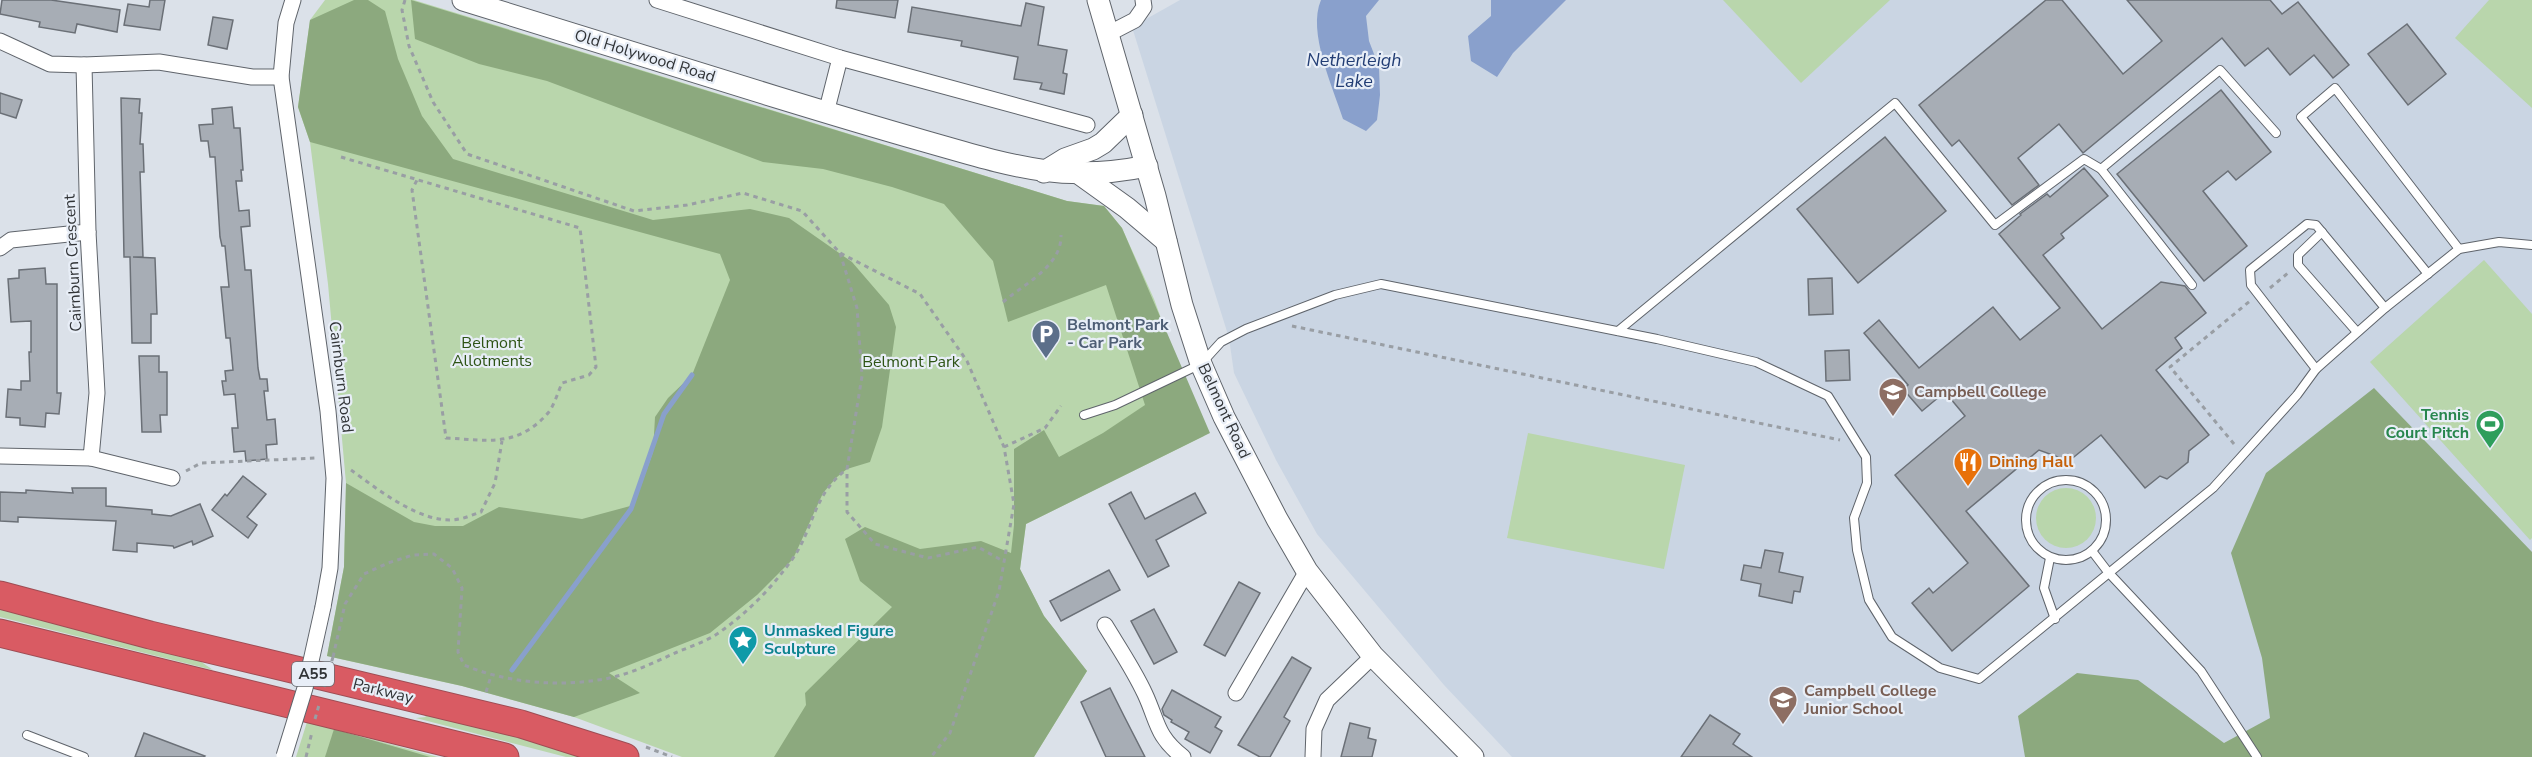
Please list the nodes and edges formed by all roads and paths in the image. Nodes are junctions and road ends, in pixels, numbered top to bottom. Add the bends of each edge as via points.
1 (293, 0) edge
2 (405, 0) edge
3 (463, 0) edge
4 (657, 0) edge
5 (1098, 0) edge
6 (1143, 0) edge
7 (1108, 34) junction
8 (0, 41) edge
9 (840, 58) junction
10 (84, 65) junction
11 (281, 77) junction
12 (826, 113) junction
13 (1132, 115) junction
14 (1087, 124) dead end
15 (2276, 133) dead end
16 (341, 157) dead end
17 (1147, 166) junction
18 (2101, 170) junction
19 (1044, 172) junction
20 (1081, 175) junction
21 (417, 180) junction
22 (88, 232) junction
23 (2322, 232) junction
24 (1061, 235) dead end
25 (1166, 241) junction
26 (2532, 245) edge
27 (0, 248) edge
28 (2459, 249) junction
29 (840, 253) junction
30 (2298, 265) junction
31 (2428, 274) junction
32 (2192, 285) dead end
33 (2260, 297) junction
34 (1003, 302) dead end
35 (2385, 308) junction
36 (1266, 321) junction
37 (1618, 331) junction
38 (2357, 333) junction
39 (1201, 364) junction
40 (2316, 369) junction
41 (1061, 406) dead end
42 (1084, 415) dead end
43 (502, 441) junction
44 (1857, 443) junction
45 (1004, 447) junction
46 (2243, 455) junction
47 (0, 456) edge
48 (333, 457) junction
49 (91, 458) junction
50 (847, 469) junction
51 (171, 478) joint
52 (2092, 551) junction
53 (2050, 558) junction
54 (1003, 561) junction
55 (1307, 571) junction
56 (2108, 572) junction
57 (0, 595) edge
58 (2055, 619) junction
59 (1105, 625) dead end
60 (0, 633) edge
61 (1373, 656) junction
62 (333, 657) dead end
63 (491, 676) junction
64 (486, 692) dead end
65 (1236, 693) dead end
66 (315, 719) dead end
67 (27, 735) dead end
68 (84, 757) edge
69 (284, 757) edge
70 (306, 757) edge
71 (505, 757) edge
72 (625, 757) edge
73 (931, 757) edge
74 (1182, 757) edge
75 (1313, 757) edge
76 (1473, 757) edge
77 (2257, 757) edge

1 - 11 street, Cairnburn Road via 286,23
2 - 29 path via 402,10 409,46 433,102 467,154 634,211 743,194 802,211
3 - 12 street, Old Holywood Road
4 - 9 street
5 - 7 street, Belmont Road
6 - 7 street via 1144,7 1136,20
7 - 13 street, Belmont Road
8 - 10 street via 50,64
9 - 12 street
9 - 14 street
10 - 11 street via 159,62 252,77
10 - 22 street, Cairnburn Crescent
11 - 48 street, Cairnburn Road
12 - 19 street, Old Holywood Road
13 - 17 street, Belmont Road
13 - 19 street via 1103,143
15 - 18 lane via 2220,70
16 - 21 path
17 - 20 street, Old Holywood Road
17 - 25 street, Belmont Road
18 - 32 lane
18 - 37 lane via 2084,159 1995,225 1895,103
19 - 20 street, Old Holywood Road
20 - 25 street
21 - 43 path via 412,190 446,438
21 - 43 path via 580,228 596,367 589,375 562,383 549,412 523,433
22 - 27 street via 12,240
22 - 49 street, Cairnburn Crescent via 98,393
23 - 30 lane via 2298,255
23 - 33 lane via 2316,225 2307,224 2250,270 2251,285
23 - 35 lane
24 - 34 path via 1062,246 1045,270
25 - 39 street, Belmont Road
26 - 28 lane via 2499,242
28 - 31 lane
28 - 31 lane via 2335,88 2301,117
29 - 45 path via 920,294 967,362
29 - 50 path via 857,308 862,376
30 - 33 path
30 - 38 lane
31 - 35 lane
33 - 40 lane
33 - 46 path via 2248,302 2170,367
35 - 38 lane
36 - 37 lane via 1335,295 1381,284
36 - 39 lane via 1221,342
36 - 44 path
37 - 44 lane via 1756,362 1789,376 1828,396
38 - 40 lane
39 - 42 lane via 1115,405
39 - 55 street, Belmont Road via 1229,426
40 - 46 lane
41 - 45 path via 1045,428
43 - 48 path via 495,483 481,512 458,520 426,517 377,489
44 - 58 lane via 1866,457 1867,483 1854,518 1857,550 1869,600 1892,637 1940,668 1979,679
45 - 54 path via 1014,504
46 - 56 lane via 2213,488
47 - 49 street
48 - 51 path via 201,463
48 - 69 street, Cairnburn Road, bridge via 330,568 305,688
49 - 51 street
50 - 54 path via 847,512 875,544 928,558 978,547
50 - 63 path via 823,493 794,557 768,591 714,636 637,669 598,680 552,682
52 - 53 lane via 2081,558
52 - 53 lane via 2106,528 2103,502 2084,483 2058,480 2035,494 2026,519 2027,532 2034,544
52 - 56 lane
53 - 58 lane via 2044,588
54 - 73 path via 999,591 950,733
55 - 61 street, Belmont Road
55 - 65 street
56 - 58 lane
56 - 77 lane via 2201,671
57 - 72 highway, Parkway / A55 via 521,724
59 - 74 street via 1130,664 1157,728
60 - 71 highway, A55
61 - 75 street via 1327,700 1314,729
61 - 76 street, Belmont Road
62 - 63 path via 345,604 364,574 388,562 434,554 452,568 462,588 458,652 464,664
63 - 64 path
66 - 70 path
67 - 68 lane

